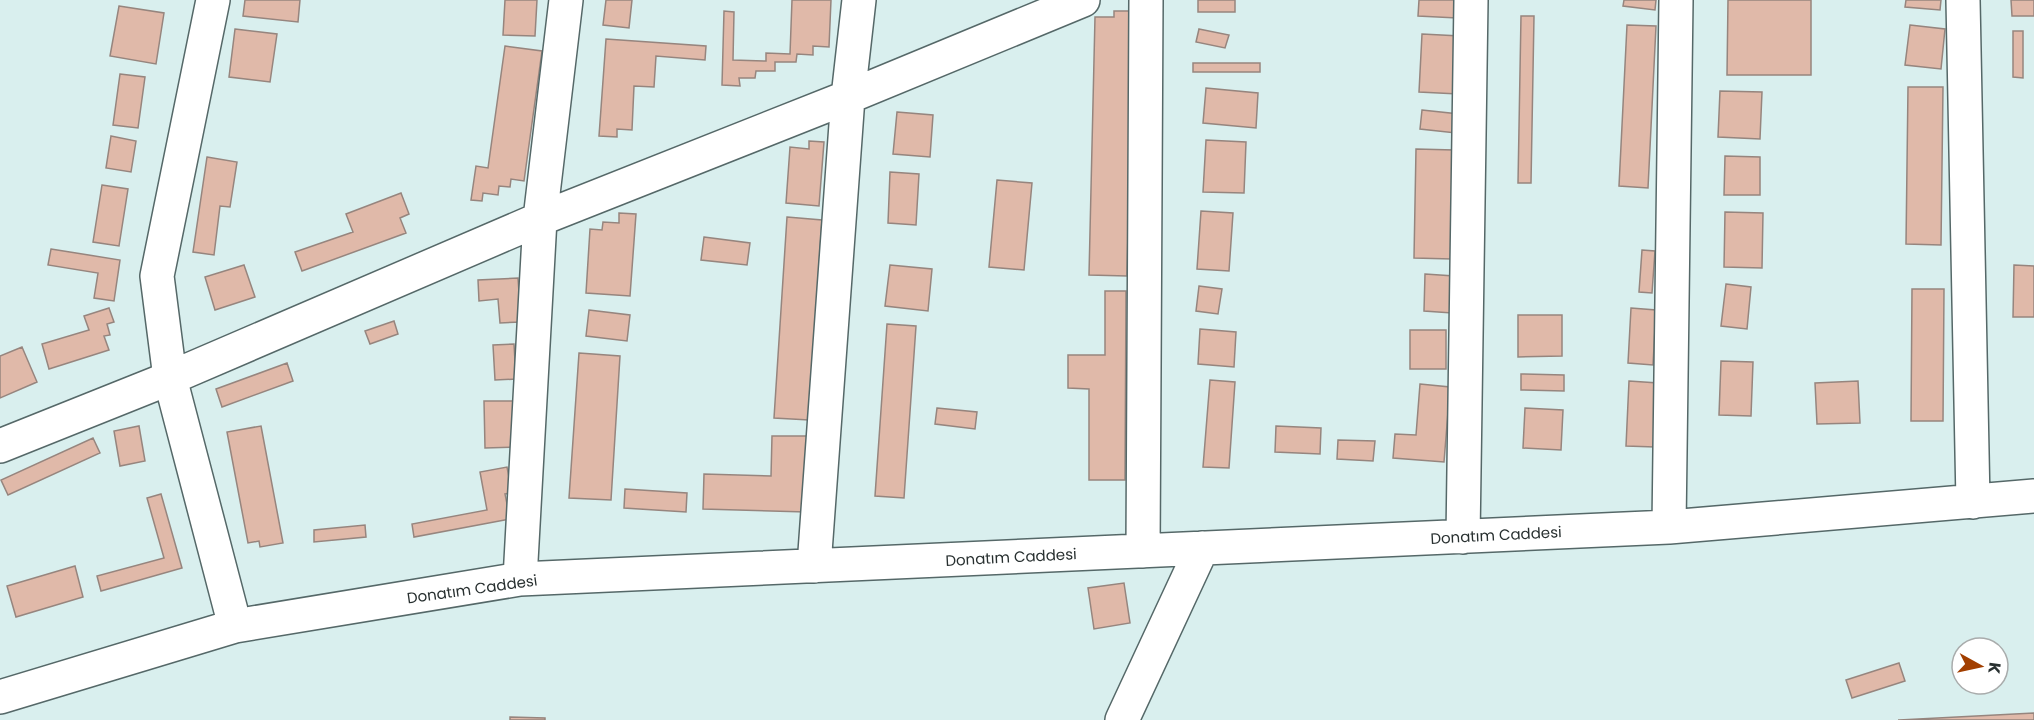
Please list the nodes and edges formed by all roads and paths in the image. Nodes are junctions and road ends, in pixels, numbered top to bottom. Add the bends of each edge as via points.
1 (213, 0) edge
2 (566, 0) edge
3 (859, 0) edge
4 (1083, 0) edge
5 (1146, 0) edge
6 (1471, 0) edge
7 (1676, 0) edge
8 (1963, 0) edge
9 (848, 97) junction
10 (540, 219) junction
11 (170, 378) junction
12 (0, 446) edge
13 (2034, 496) edge
14 (1973, 502) junction
15 (1669, 527) junction
16 (1462, 537) junction
17 (1202, 548) junction
18 (1143, 551) junction
19 (814, 566) junction
20 (520, 579) junction
21 (235, 626) junction
22 (0, 698) edge
23 (1122, 720) edge

1 - 11 street via 157,276
2 - 10 street
3 - 9 street
4 - 9 street
5 - 18 street
6 - 16 street
7 - 15 street
8 - 14 street
9 - 10 street
9 - 19 street
10 - 11 street
10 - 20 street
11 - 12 street
11 - 21 street
13 - 14 street, Donatım Caddesi
14 - 15 street, Donatım Caddesi
15 - 16 street, Donatım Caddesi
16 - 17 street, Donatım Caddesi
17 - 18 street, Donatım Caddesi
17 - 23 street
18 - 19 street, Donatım Caddesi
19 - 20 street, Donatım Caddesi
20 - 21 street, Donatım Caddesi
21 - 22 street, Donatım Caddesi

